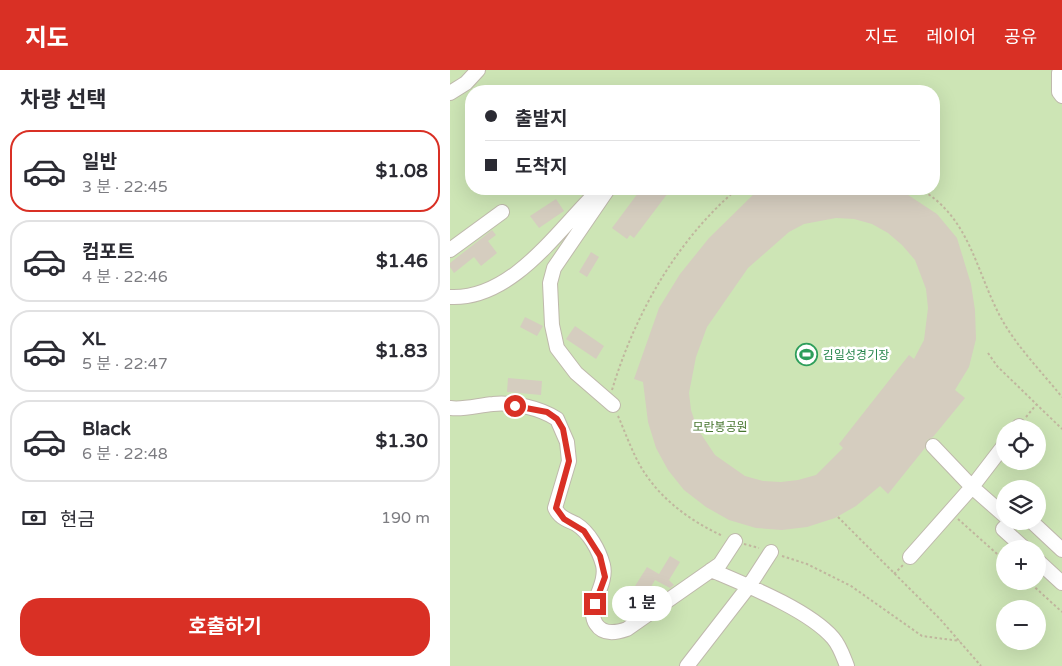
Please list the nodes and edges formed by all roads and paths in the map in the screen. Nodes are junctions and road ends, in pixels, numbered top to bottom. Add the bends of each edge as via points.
1 (478, 70) edge
2 (1062, 70) edge
3 (450, 93) edge
4 (1062, 96) edge
5 (596, 195) edge
6 (604, 195) edge
7 (731, 195) edge
8 (928, 195) edge
9 (502, 212) dead end
10 (450, 250) edge
11 (450, 297) edge
12 (988, 353) dead end
13 (1062, 396) edge
14 (612, 398) junction
15 (1036, 405) junction
16 (450, 408) edge
17 (1031, 412) dead end
18 (1062, 428) edge
19 (933, 446) dead end
20 (996, 456) edge
21 (972, 487) junction
22 (996, 508) edge
23 (951, 512) junction
24 (838, 517) dead end
25 (1004, 530) edge
26 (1041, 530) edge
27 (1015, 540) edge
28 (735, 542) junction
29 (1062, 550) edge
30 (771, 552) junction
31 (996, 552) edge
32 (910, 557) dead end
33 (899, 568) dead end
34 (1046, 568) edge
35 (711, 570) junction
36 (894, 574) junction
37 (1062, 583) edge
38 (748, 586) junction
39 (1038, 590) edge
40 (1062, 612) edge
41 (960, 641) junction
42 (687, 666) edge
43 (847, 666) edge
44 (981, 666) edge

1 - 3 lane via 466,84
2 - 4 lane via 1059,73 1059,92
5 - 11 lane via 539,253 504,282 484,292
6 - 14 lane via 554,268 550,283 552,325 557,348 576,373
7 - 14 path via 686,244 653,293 628,342
8 - 13 path via 959,225 970,242 1009,331
9 - 10 lane
12 - 15 path
14 - 28 path via 644,471 664,496 707,529
15 - 17 path
15 - 18 path
16 - 35 lane via 496,404 535,408 557,419 567,442 569,461 556,508 564,519 584,531 600,556 605,577 593,614 600,629 615,633 627,629
19 - 21 lane
20 - 21 lane
21 - 22 lane
21 - 23 lane
23 - 31 path
23 - 32 lane
24 - 36 path
25 - 27 lane
26 - 29 lane
28 - 30 path
28 - 35 lane via 720,564
30 - 38 lane
30 - 41 path via 807,564 851,586 922,636
33 - 36 path
34 - 37 lane
35 - 38 lane
36 - 41 path
38 - 42 lane
38 - 43 lane via 807,617 826,631 842,652
39 - 40 path
41 - 44 path

